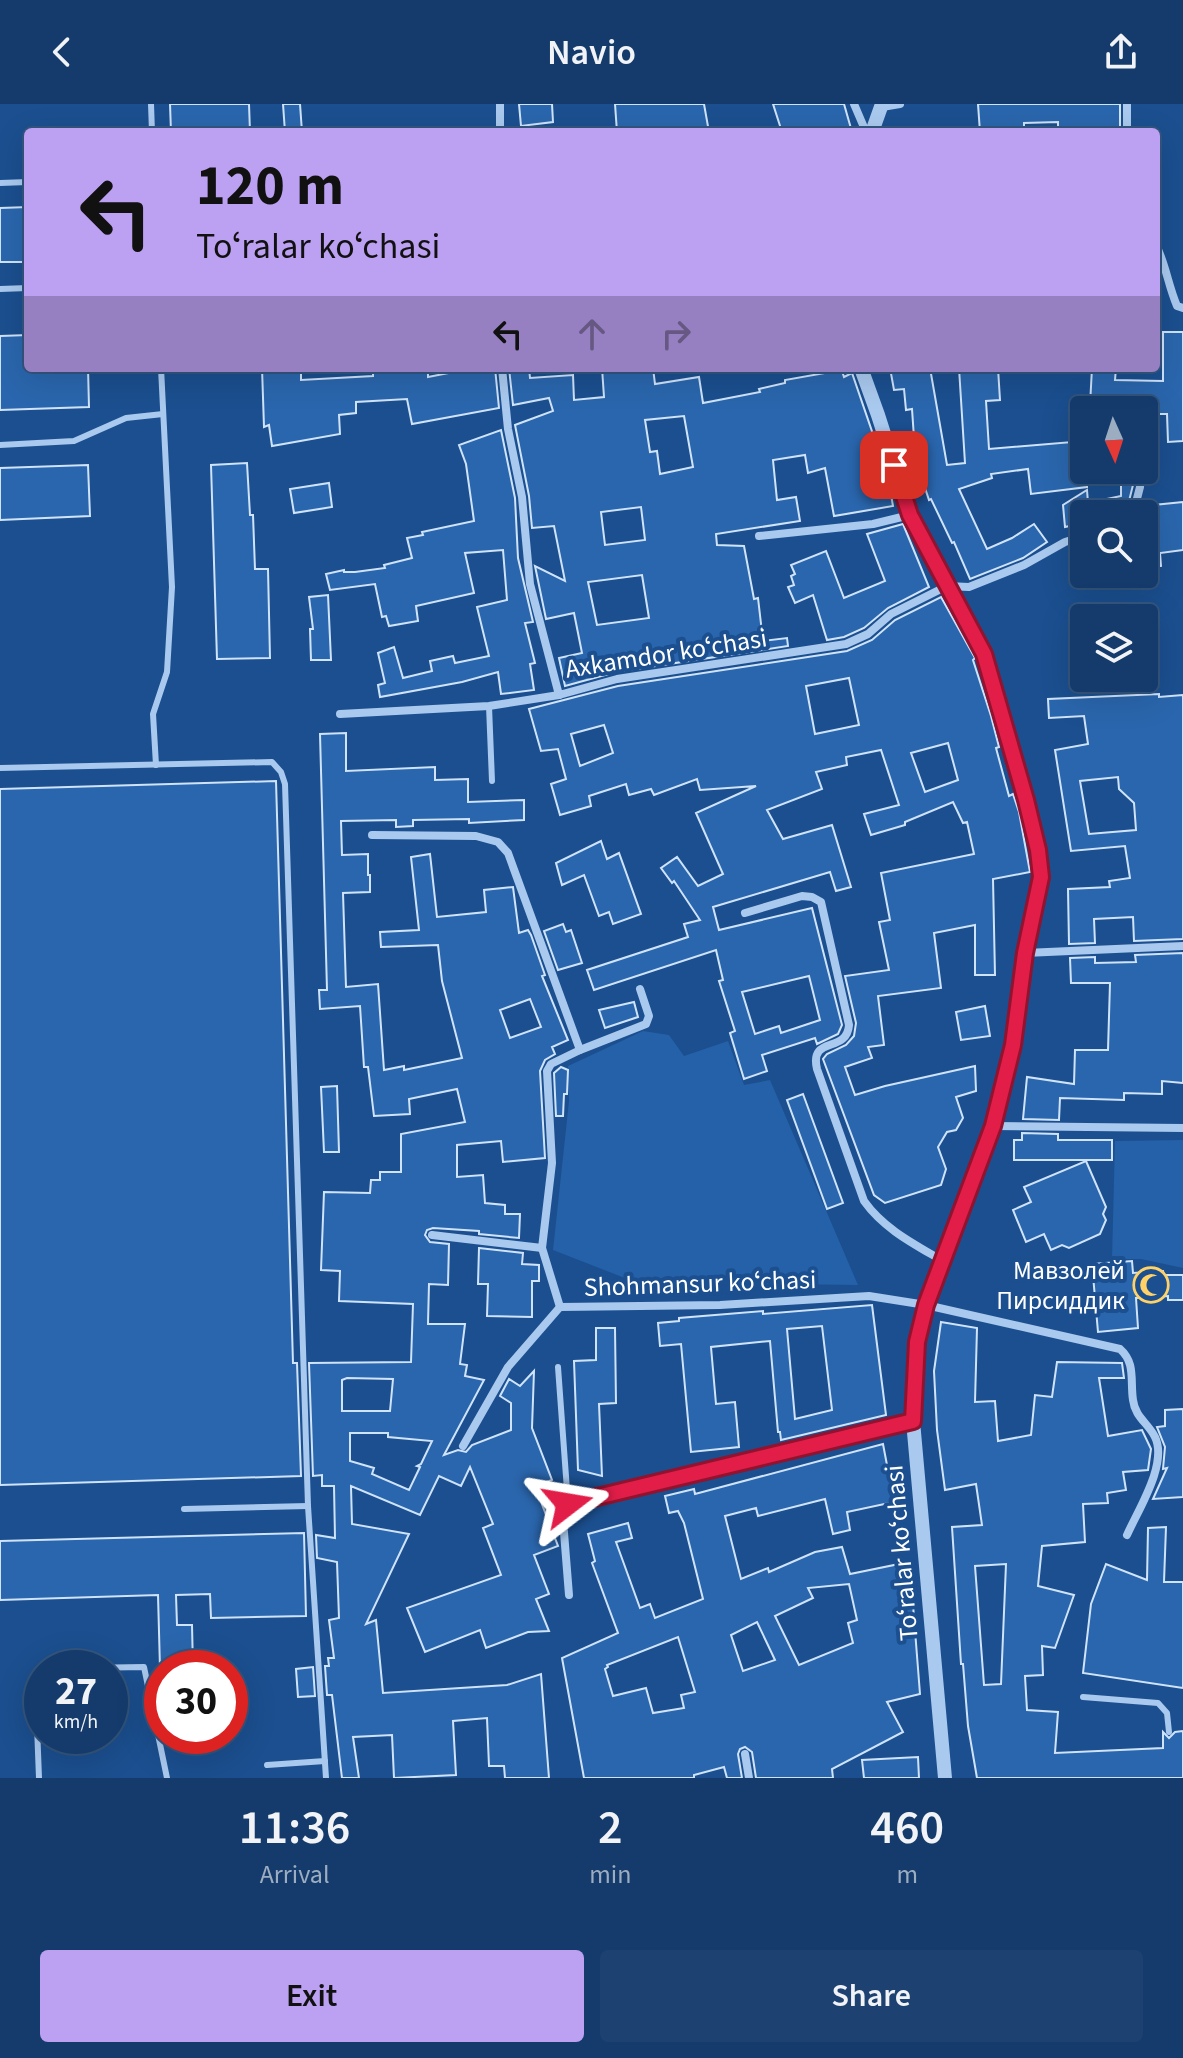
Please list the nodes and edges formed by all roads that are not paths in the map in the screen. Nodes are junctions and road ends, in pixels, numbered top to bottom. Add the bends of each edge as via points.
1 (151, 104) edge
2 (500, 104) edge
3 (854, 104) edge
4 (900, 104) edge
5 (1127, 104) edge
6 (882, 105) edge
7 (152, 128) edge
8 (500, 128) edge
9 (867, 128) edge
10 (871, 128) edge
11 (1127, 128) edge
12 (24, 182) edge
13 (0, 183) edge
14 (1160, 253) edge
15 (24, 288) edge
16 (0, 289) edge
17 (1183, 308) edge
18 (161, 372) edge
19 (502, 372) edge
20 (862, 372) edge
21 (163, 414) junction
22 (0, 445) edge
23 (1140, 487) dead end
24 (1138, 500) edge
25 (910, 515) junction
26 (759, 536) dead end
27 (1070, 540) edge
28 (947, 586) junction
29 (559, 695) junction
30 (489, 706) junction
31 (340, 714) dead end
32 (156, 765) junction
33 (0, 768) edge
34 (492, 781) dead end
35 (372, 835) dead end
36 (745, 913) dead end
37 (1183, 946) edge
38 (1025, 953) junction
39 (640, 989) dead end
40 (580, 1050) junction
41 (993, 1126) junction
42 (1183, 1128) edge
43 (432, 1235) dead end
44 (542, 1248) junction
45 (944, 1261) junction
46 (926, 1305) junction
47 (560, 1307) junction
48 (558, 1367) dead end
49 (913, 1421) junction
50 (463, 1446) dead end
51 (568, 1504) junction
52 (308, 1506) junction
53 (184, 1509) dead end
54 (1127, 1535) dead end
55 (569, 1595) dead end
56 (128, 1667) edge
57 (1083, 1697) dead end
58 (1169, 1732) dead end
59 (38, 1754) edge
60 (745, 1754) dead end
61 (325, 1761) junction
62 (267, 1765) dead end
63 (39, 1778) edge
64 (167, 1778) edge
65 (326, 1778) edge
66 (749, 1778) edge
67 (945, 1778) edge

1 - 7 lane
2 - 8 street
3 - 9 street
4 - 6 street
5 - 11 street
6 - 10 street
12 - 13 lane
14 - 17 street via 1173,297
15 - 16 lane
18 - 21 lane
19 - 29 street, Axkamdor koʻchasi via 530,584
20 - 25 street, Toʻralar koʻchasi
21 - 22 lane via 126,418 74,441
21 - 32 lane via 172,587 167,672 153,714
23 - 24 street
25 - 26 street
25 - 28 street, Toʻralar koʻchasi
27 - 28 street, Axkamdor koʻchasi via 969,587
28 - 29 street, Axkamdor koʻchasi via 846,644 617,679
28 - 38 street, Toʻralar koʻchasi via 984,654 1038,850 1041,877
29 - 30 street
30 - 31 street
30 - 34 lane
32 - 33 lane
32 - 52 lane via 272,762 285,784
35 - 40 street via 476,836 504,846
36 - 45 street via 802,896 821,902 849,1032 819,1050 817,1069 864,1201 897,1233
37 - 38 street
38 - 41 street, Toʻralar koʻchasi via 1013,1045
39 - 40 street via 649,1016 646,1024
40 - 44 street, Shohmansur koʻchasi via 547,1071 552,1163
41 - 42 street
41 - 45 street, Toʻralar koʻchasi
43 - 44 street
44 - 47 street, Shohmansur koʻchasi
45 - 46 street, Toʻralar koʻchasi
46 - 47 street, Shohmansur koʻchasi via 869,1296
46 - 49 street, Toʻralar koʻchasi via 917,1342
46 - 54 street, Shohmansur koʻchasi via 1112,1345 1124,1352 1135,1409 1154,1435 1158,1453 1155,1473
47 - 50 street via 508,1367
48 - 51 lane
49 - 51 street
49 - 67 street, Toʻralar koʻchasi
51 - 55 street via 563,1520
52 - 53 lane
52 - 61 lane
56 - 64 lane via 144,1667
57 - 58 lane via 1158,1703 1167,1713
59 - 63 lane
60 - 66 street
61 - 62 lane
61 - 65 lane

